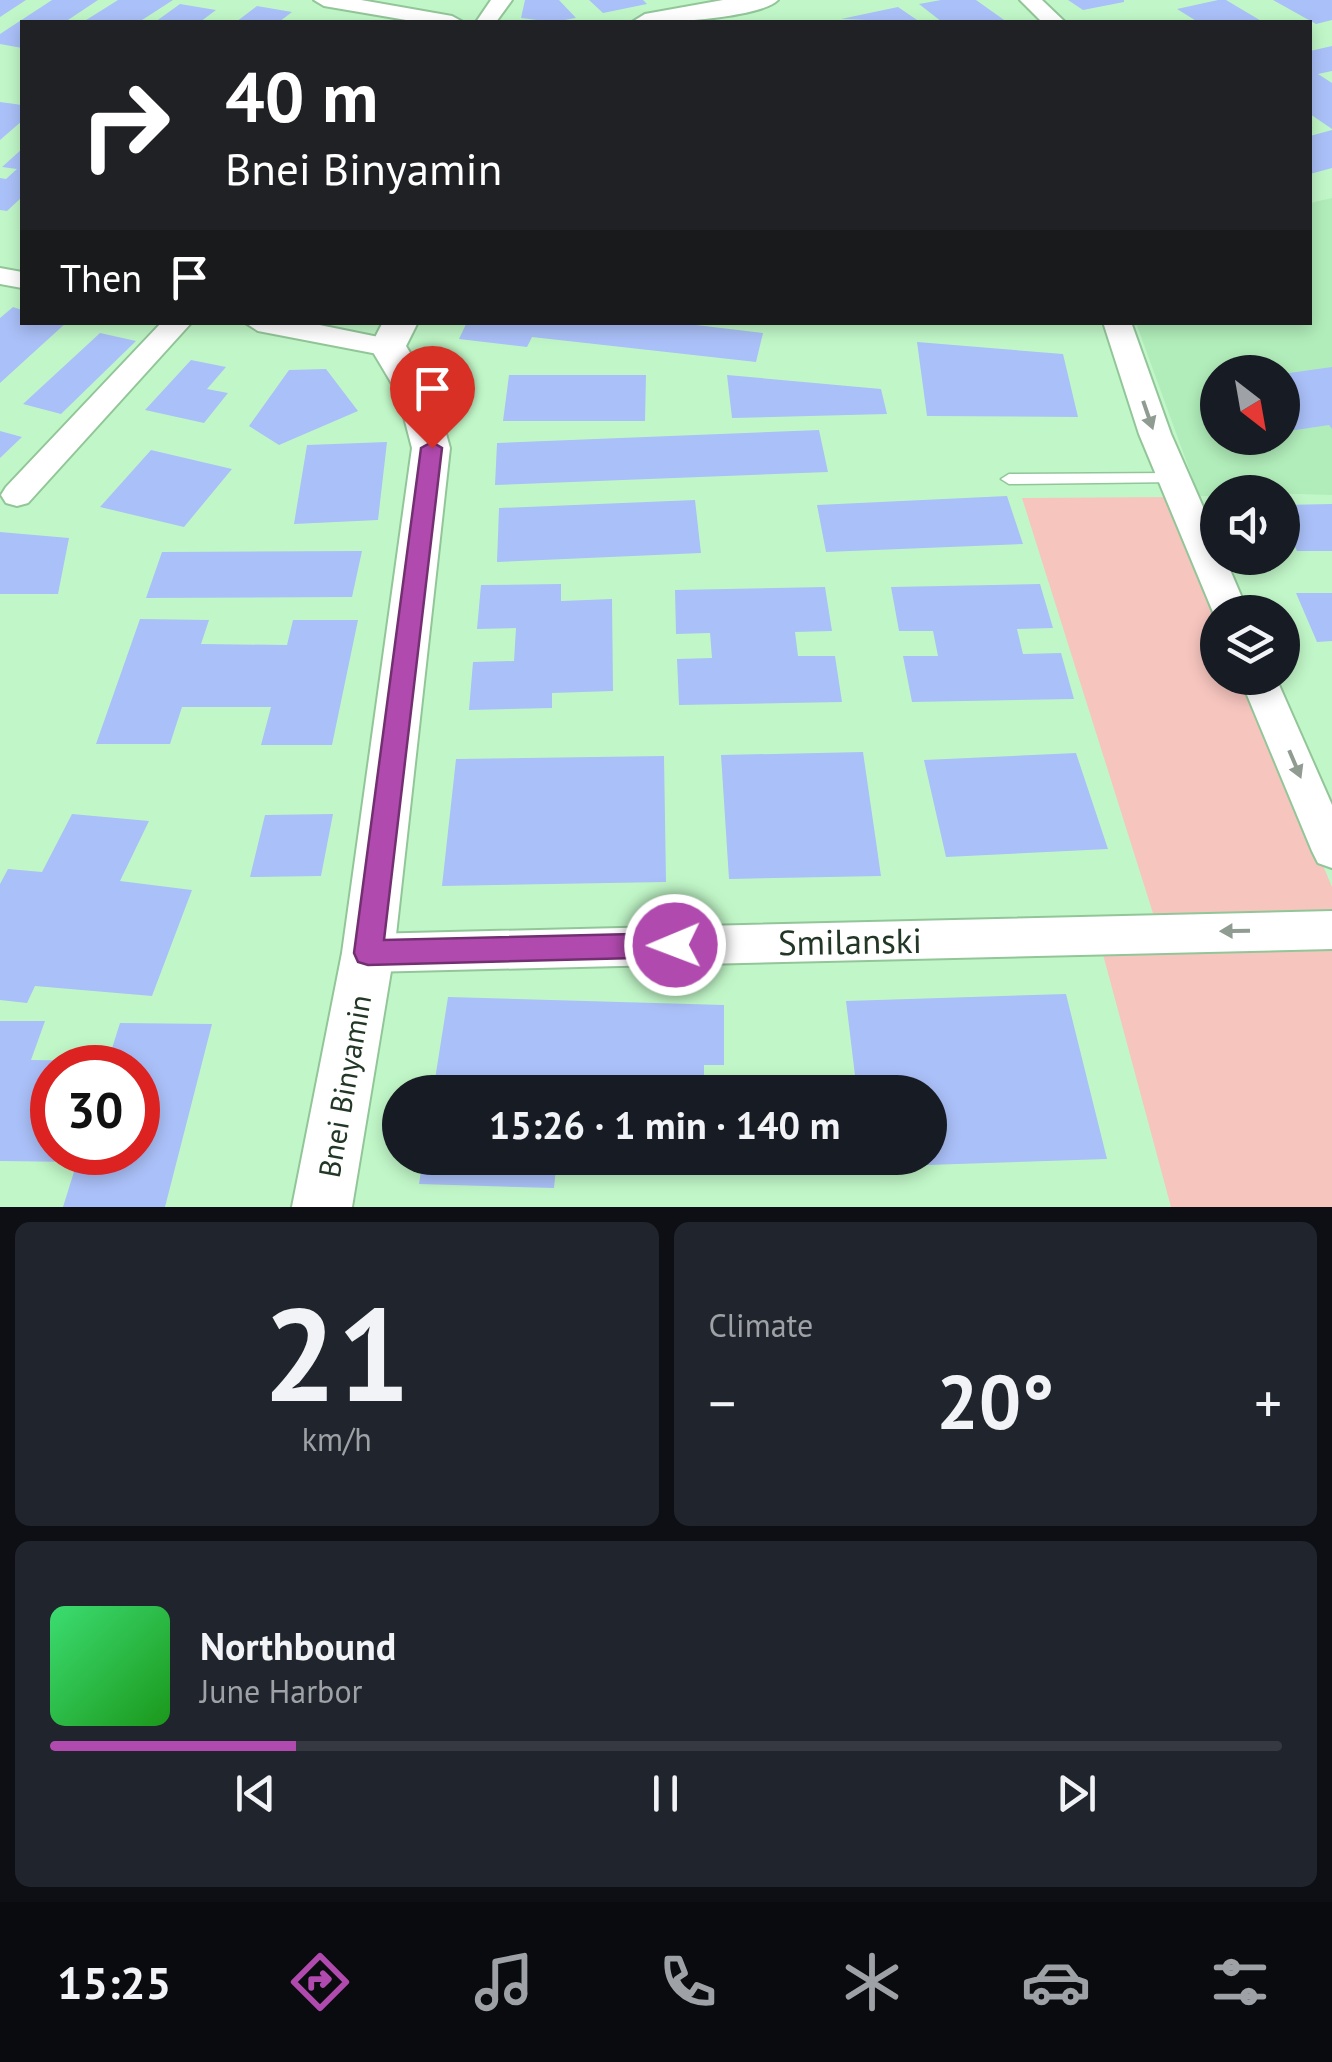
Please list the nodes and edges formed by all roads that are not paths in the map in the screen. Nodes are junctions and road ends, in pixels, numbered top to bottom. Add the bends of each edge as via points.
1 (324, 0) edge
2 (765, 0) edge
3 (1030, 0) edge
4 (440, 20) edge
5 (656, 20) edge
6 (1052, 20) edge
7 (175, 325) edge
8 (292, 325) edge
9 (1118, 325) edge
10 (395, 334) edge
11 (1173, 478) junction
12 (1009, 479) dead end
13 (17, 495) dead end
14 (1224, 595) edge
15 (1265, 695) edge
16 (1332, 851) edge
17 (1332, 930) edge
18 (368, 953) junction
19 (322, 1207) edge

1 - 4 street
2 - 5 street
3 - 6 street
7 - 13 street
8 - 10 street
9 -> 11 street
10 - 18 street, Bnei Binyamin via 432,448
11 - 12 lane
11 - 14 street
15 -> 16 street
17 -> 18 street, Smilanski
18 - 19 street, Bnei Binyamin

